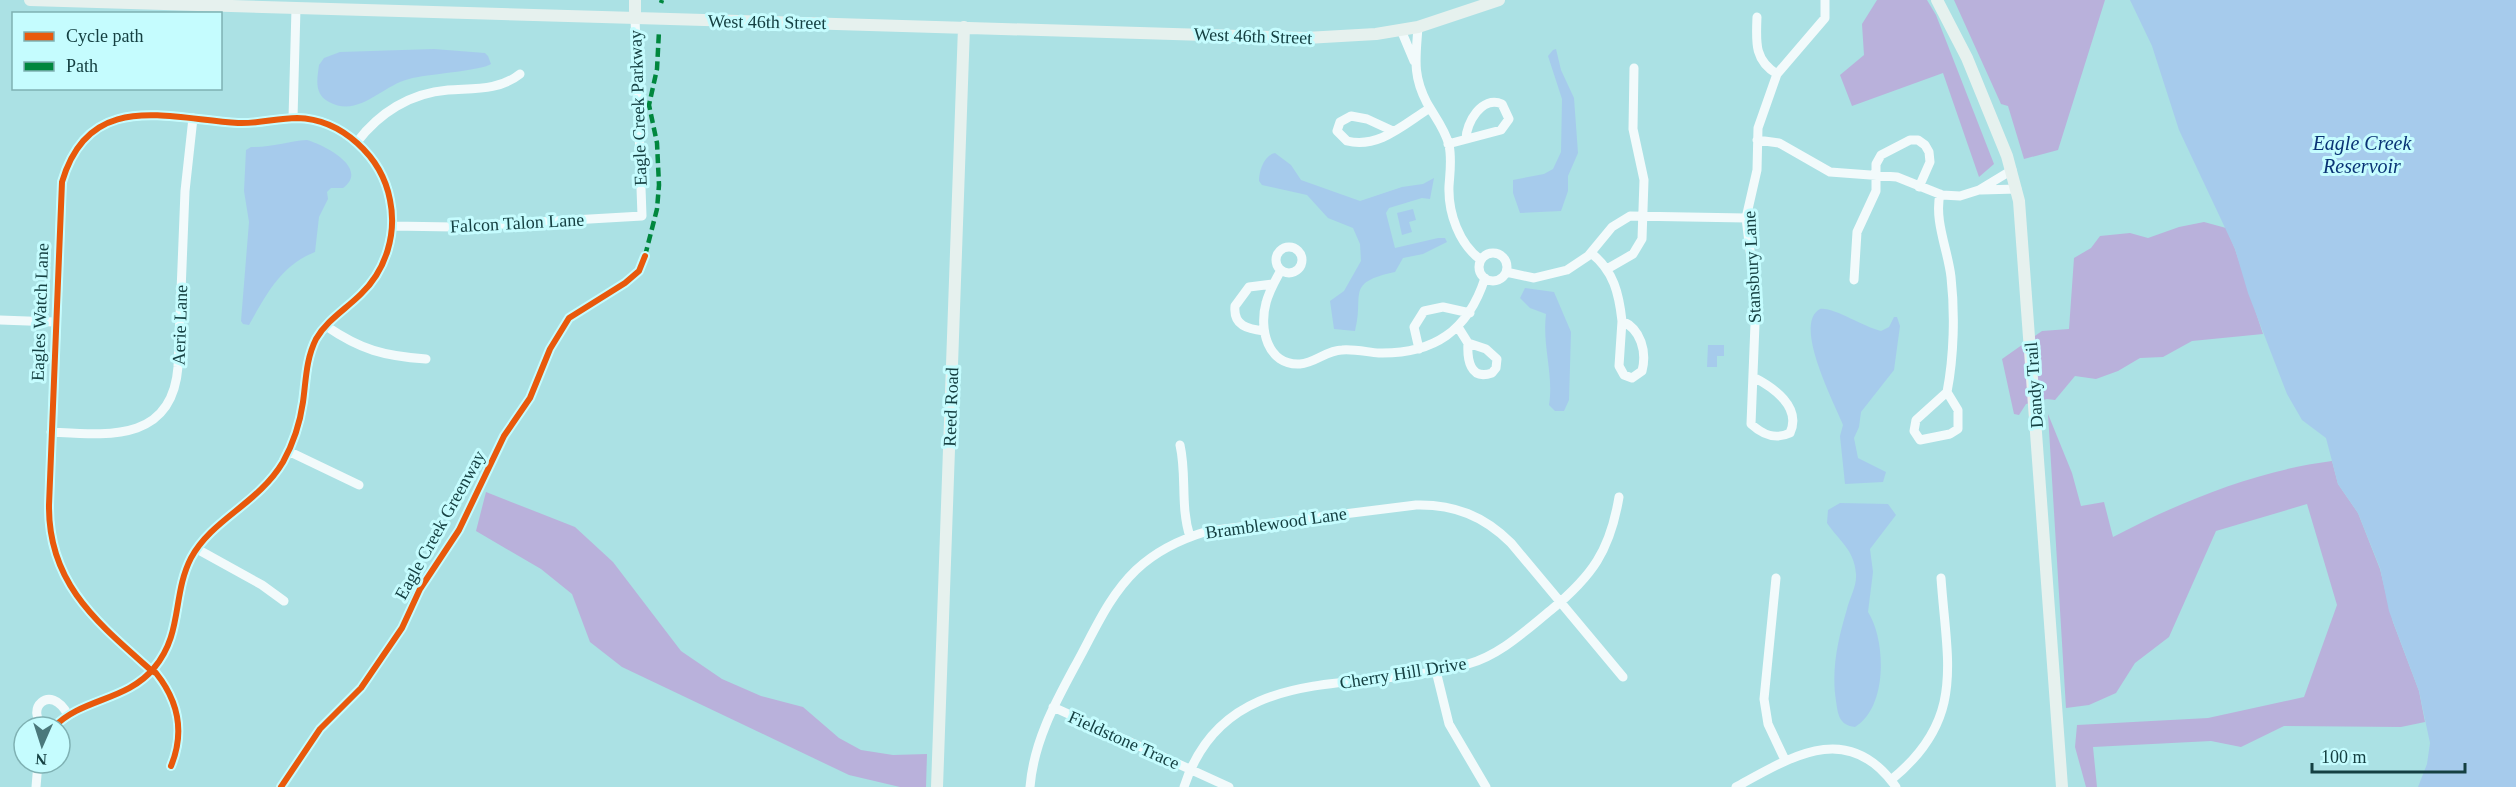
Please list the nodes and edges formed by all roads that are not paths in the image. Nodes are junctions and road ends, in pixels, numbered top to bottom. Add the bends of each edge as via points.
1 (30, 0) edge
2 (635, 0) edge
3 (1499, 0) edge
4 (1825, 0) edge
5 (1937, 0) edge
6 (296, 8) junction
7 (1757, 17) dead end
8 (635, 18) junction
9 (964, 27) junction
10 (1418, 27) junction
11 (1401, 30) junction
12 (1414, 61) junction
13 (1634, 68) dead end
14 (520, 74) dead end
15 (1777, 74) junction
16 (1430, 108) junction
17 (193, 118) junction
18 (293, 118) junction
19 (1393, 132) junction
20 (1466, 139) junction
21 (1757, 140) junction
22 (357, 142) junction
23 (1448, 144) junction
24 (2012, 170) junction
25 (1876, 174) junction
26 (1919, 187) junction
27 (2017, 189) junction
28 (1979, 190) junction
29 (1940, 195) junction
30 (1643, 215) junction
31 (642, 216) joint
32 (1746, 218) junction
33 (392, 226) junction
34 (1592, 253) junction
35 (1481, 260) junction
36 (1607, 269) junction
37 (1281, 270) dead end
38 (1506, 272) junction
39 (1485, 278) junction
40 (1854, 280) dead end
41 (1273, 284) junction
42 (1470, 313) junction
43 (0, 320) edge
44 (1622, 321) junction
45 (55, 322) junction
46 (326, 326) junction
47 (1458, 327) junction
48 (1264, 331) junction
49 (1468, 343) dead end
50 (1419, 349) junction
51 (426, 358) dead end
52 (1753, 377) junction
53 (1947, 392) junction
54 (51, 432) junction
55 (1180, 445) dead end
56 (288, 451) junction
57 (359, 485) dead end
58 (1619, 497) dead end
59 (1190, 537) junction
60 (197, 549) junction
61 (1776, 578) dead end
62 (1941, 578) dead end
63 (284, 601) dead end
64 (1560, 602) junction
65 (152, 671) junction
66 (1436, 671) junction
67 (1623, 677) dead end
68 (1053, 707) junction
69 (36, 715) edge
70 (68, 715) joint
71 (1785, 760) junction
72 (171, 766) dead end
73 (1189, 770) junction
74 (1893, 783) edge
75 (937, 787) edge
76 (1030, 787) edge
77 (1184, 787) edge
78 (1229, 787) edge
79 (1486, 787) edge
80 (1736, 787) edge
81 (2062, 787) edge

1 - 6 street, West 46th Street
2 - 8 street, Eagle Creek Parkway
3 - 10 street, West 46th Street
4 - 15 street, Stansbury Lane via 1825,18
5 - 24 street, Dandy Trail via 1967,58
6 - 8 street, West 46th Street
6 - 18 street
7 - 15 street via 1758,53
8 - 9 street, West 46th Street
8 - 31 street, Eagle Creek Parkway
9 - 11 street, West 46th Street via 1306,38
9 - 75 street, Reed Road
10 - 11 street, West 46th Street
10 - 12 street
11 - 12 street
12 - 16 street via 1419,85
13 - 30 street via 1633,129 1643,176
14 - 22 street via 490,87 416,96 379,118
15 - 21 street, Stansbury Lane via 1760,118
16 - 19 street
16 - 23 street
17 - 18 street, Eagles Watch Lane via 241,123
17 - 45 street, Eagles Watch Lane via 155,113 117,119 92,134 73,156 60,192
17 - 54 street, Aerie Lane via 185,191 178,372 172,394 158,414 130,432
18 - 22 street, Eagles Watch Lane via 327,124
19 - 19 street via 1364,144 1347,141 1337,131 1340,122 1351,116
20 - 20 street via 1466,127 1477,111 1496,102 1506,109 1509,119 1505,127
20 - 23 street
21 - 25 street via 1779,142 1830,172
21 - 32 street, Stansbury Lane via 1756,175
22 - 33 street, Eagles Watch Lane via 384,180
23 - 35 street via 1451,214 1463,239
24 - 27 street, Dandy Trail
24 - 28 street
25 - 26 street via 1897,177
25 - 26 street via 1876,162 1881,155 1910,140 1918,140 1927,148 1930,159
25 - 40 street via 1874,197 1857,232
26 - 29 street
27 - 28 street
27 - 81 street, Dandy Trail via 2025,255
28 - 29 street via 1960,196
29 - 53 street via 1938,213 1952,288
30 - 32 street
30 - 34 street via 1618,222
30 - 36 street via 1640,246
31 - 33 street, Falcon Talon Lane via 454,227
32 - 52 street, Stansbury Lane via 1755,284
33 - 46 street, Eagles Watch Lane via 388,250 376,276
34 - 36 street
34 - 38 street via 1567,270 1544,277
35 - 38 street via 1490,254 1499,255 1506,262
35 - 39 street via 1479,270
36 - 44 street via 1615,283
37 - 41 street
38 - 39 street via 1498,280
39 - 42 street
41 - 48 street via 1265,308
41 - 48 street via 1249,287 1235,306 1237,320 1244,328
42 - 47 street
42 - 50 street via 1443,307 1424,311 1414,327
43 - 45 street
44 - 44 street via 1619,366 1624,375 1632,378 1642,371 1644,354 1633,327
45 - 54 street, Eagles Watch Lane
46 - 51 street via 371,351 394,357
46 - 56 street, Eagles Watch Lane via 308,361 299,423
47 - 49 street
47 - 50 street
48 - 50 street via 1276,357 1293,364 1342,350 1378,353
52 - 52 street, Stansbury Lane via 1769,385 1791,409 1794,420 1790,433 1772,437 1751,424
53 - 53 street via 1916,420 1914,431 1920,440 1950,435 1958,429 1959,414
54 - 65 street, Eagles Watch Lane via 50,524 64,575 88,613
55 - 59 street via 1184,466 1183,509
56 - 57 street
56 - 60 street, Eagles Watch Lane via 258,495 216,527
58 - 64 street, Cherry Hill Drive via 1614,525 1599,560
59 - 64 street, Bramblewood Lane via 1238,527 1411,505 1448,507 1470,513 1498,530
59 - 68 street, Bramblewood Lane via 1149,560 1121,586 1105,608
60 - 63 street
60 - 65 street, Eagles Watch Lane via 186,571 174,633
61 - 71 street via 1764,699 1768,724
62 - 74 street via 1948,676 1944,710 1925,748
64 - 66 street, Cherry Hill Drive via 1496,652 1469,664
64 - 67 street, Bramblewood Lane
65 - 70 street via 121,694
65 - 72 street, Eagles Watch Lane via 167,689 178,715 178,744
66 - 73 street, Cherry Hill Drive via 1300,687 1272,694 1226,720
66 - 79 street via 1449,724
68 - 73 street, Fieldstone Trace
68 - 76 street, Bramblewood Lane via 1037,746
69 - 70 street via 40,704 50,698 59,701
71 - 74 street via 1810,750 1843,750 1869,761
71 - 80 street
73 - 77 street, Cherry Hill Drive
73 - 78 street, Fieldstone Trace

